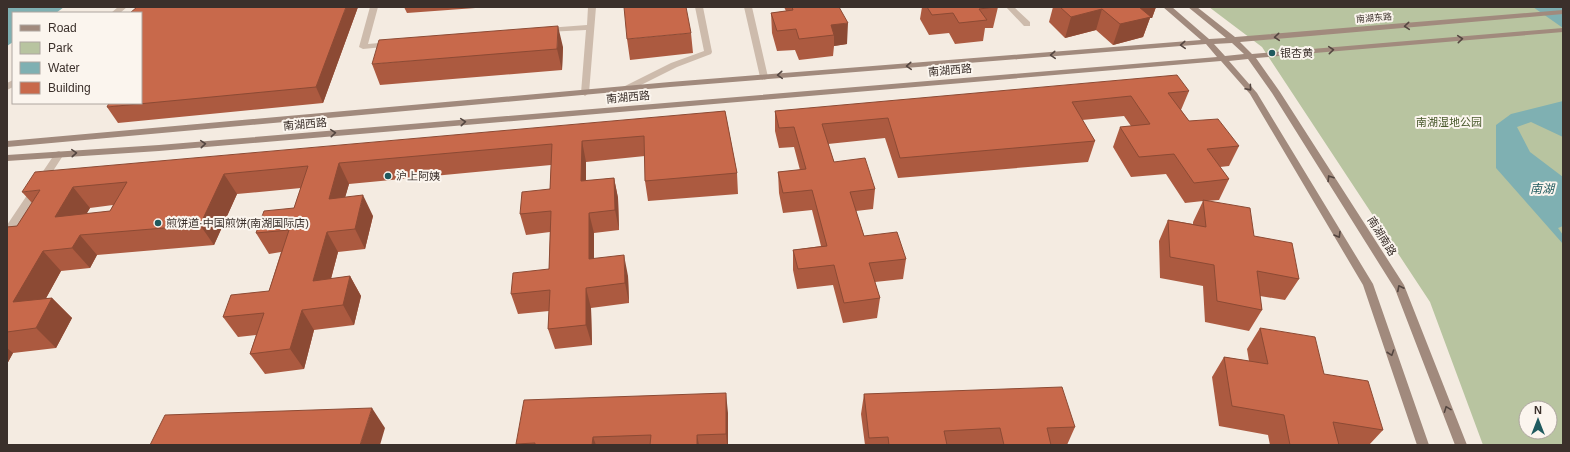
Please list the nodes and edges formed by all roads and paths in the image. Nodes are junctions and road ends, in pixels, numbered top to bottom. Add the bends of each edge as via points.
1 (374, 7) edge
2 (592, 7) edge
3 (699, 7) edge
4 (748, 7) edge
5 (1010, 7) edge
6 (1167, 7) edge
7 (1192, 7) edge
8 (1563, 12) edge
9 (1027, 24) dead end
10 (590, 27) junction
11 (1563, 30) edge
12 (535, 32) edge
13 (1236, 41) junction
14 (402, 43) edge
15 (1209, 43) junction
16 (1250, 56) junction
17 (1223, 59) junction
18 (764, 77) junction
19 (626, 89) junction
20 (585, 92) junction
21 (7, 144) edge
22 (59, 154) junction
23 (7, 158) edge
24 (7, 233) edge
25 (1423, 445) edge
26 (1461, 445) edge

1 - 14 street via 363,47
2 - 10 street
3 - 19 street via 708,52 674,64
4 - 18 street
5 - 9 street
6 - 15 main road
7 - 13 main road, 南湖南路
8 -> 13 main road, 南湖东路
10 - 12 street
10 - 20 street
16 -> 11 main road
13 - 15 main road, 南湖西路
13 - 16 main road, 南湖南路
15 - 17 main road
15 -> 18 main road, 南湖西路
16 - 17 main road, 南湖西路
26 -> 16 main road, 南湖南路 via 1400,288 1276,92
22 -> 17 main road, 南湖西路
17 -> 25 main road via 1253,93 1368,284
18 - 19 main road, 南湖西路
19 - 20 main road, 南湖西路
20 - 21 main road, 南湖西路 via 192,130
22 - 23 main road, 南湖西路
22 - 24 street

